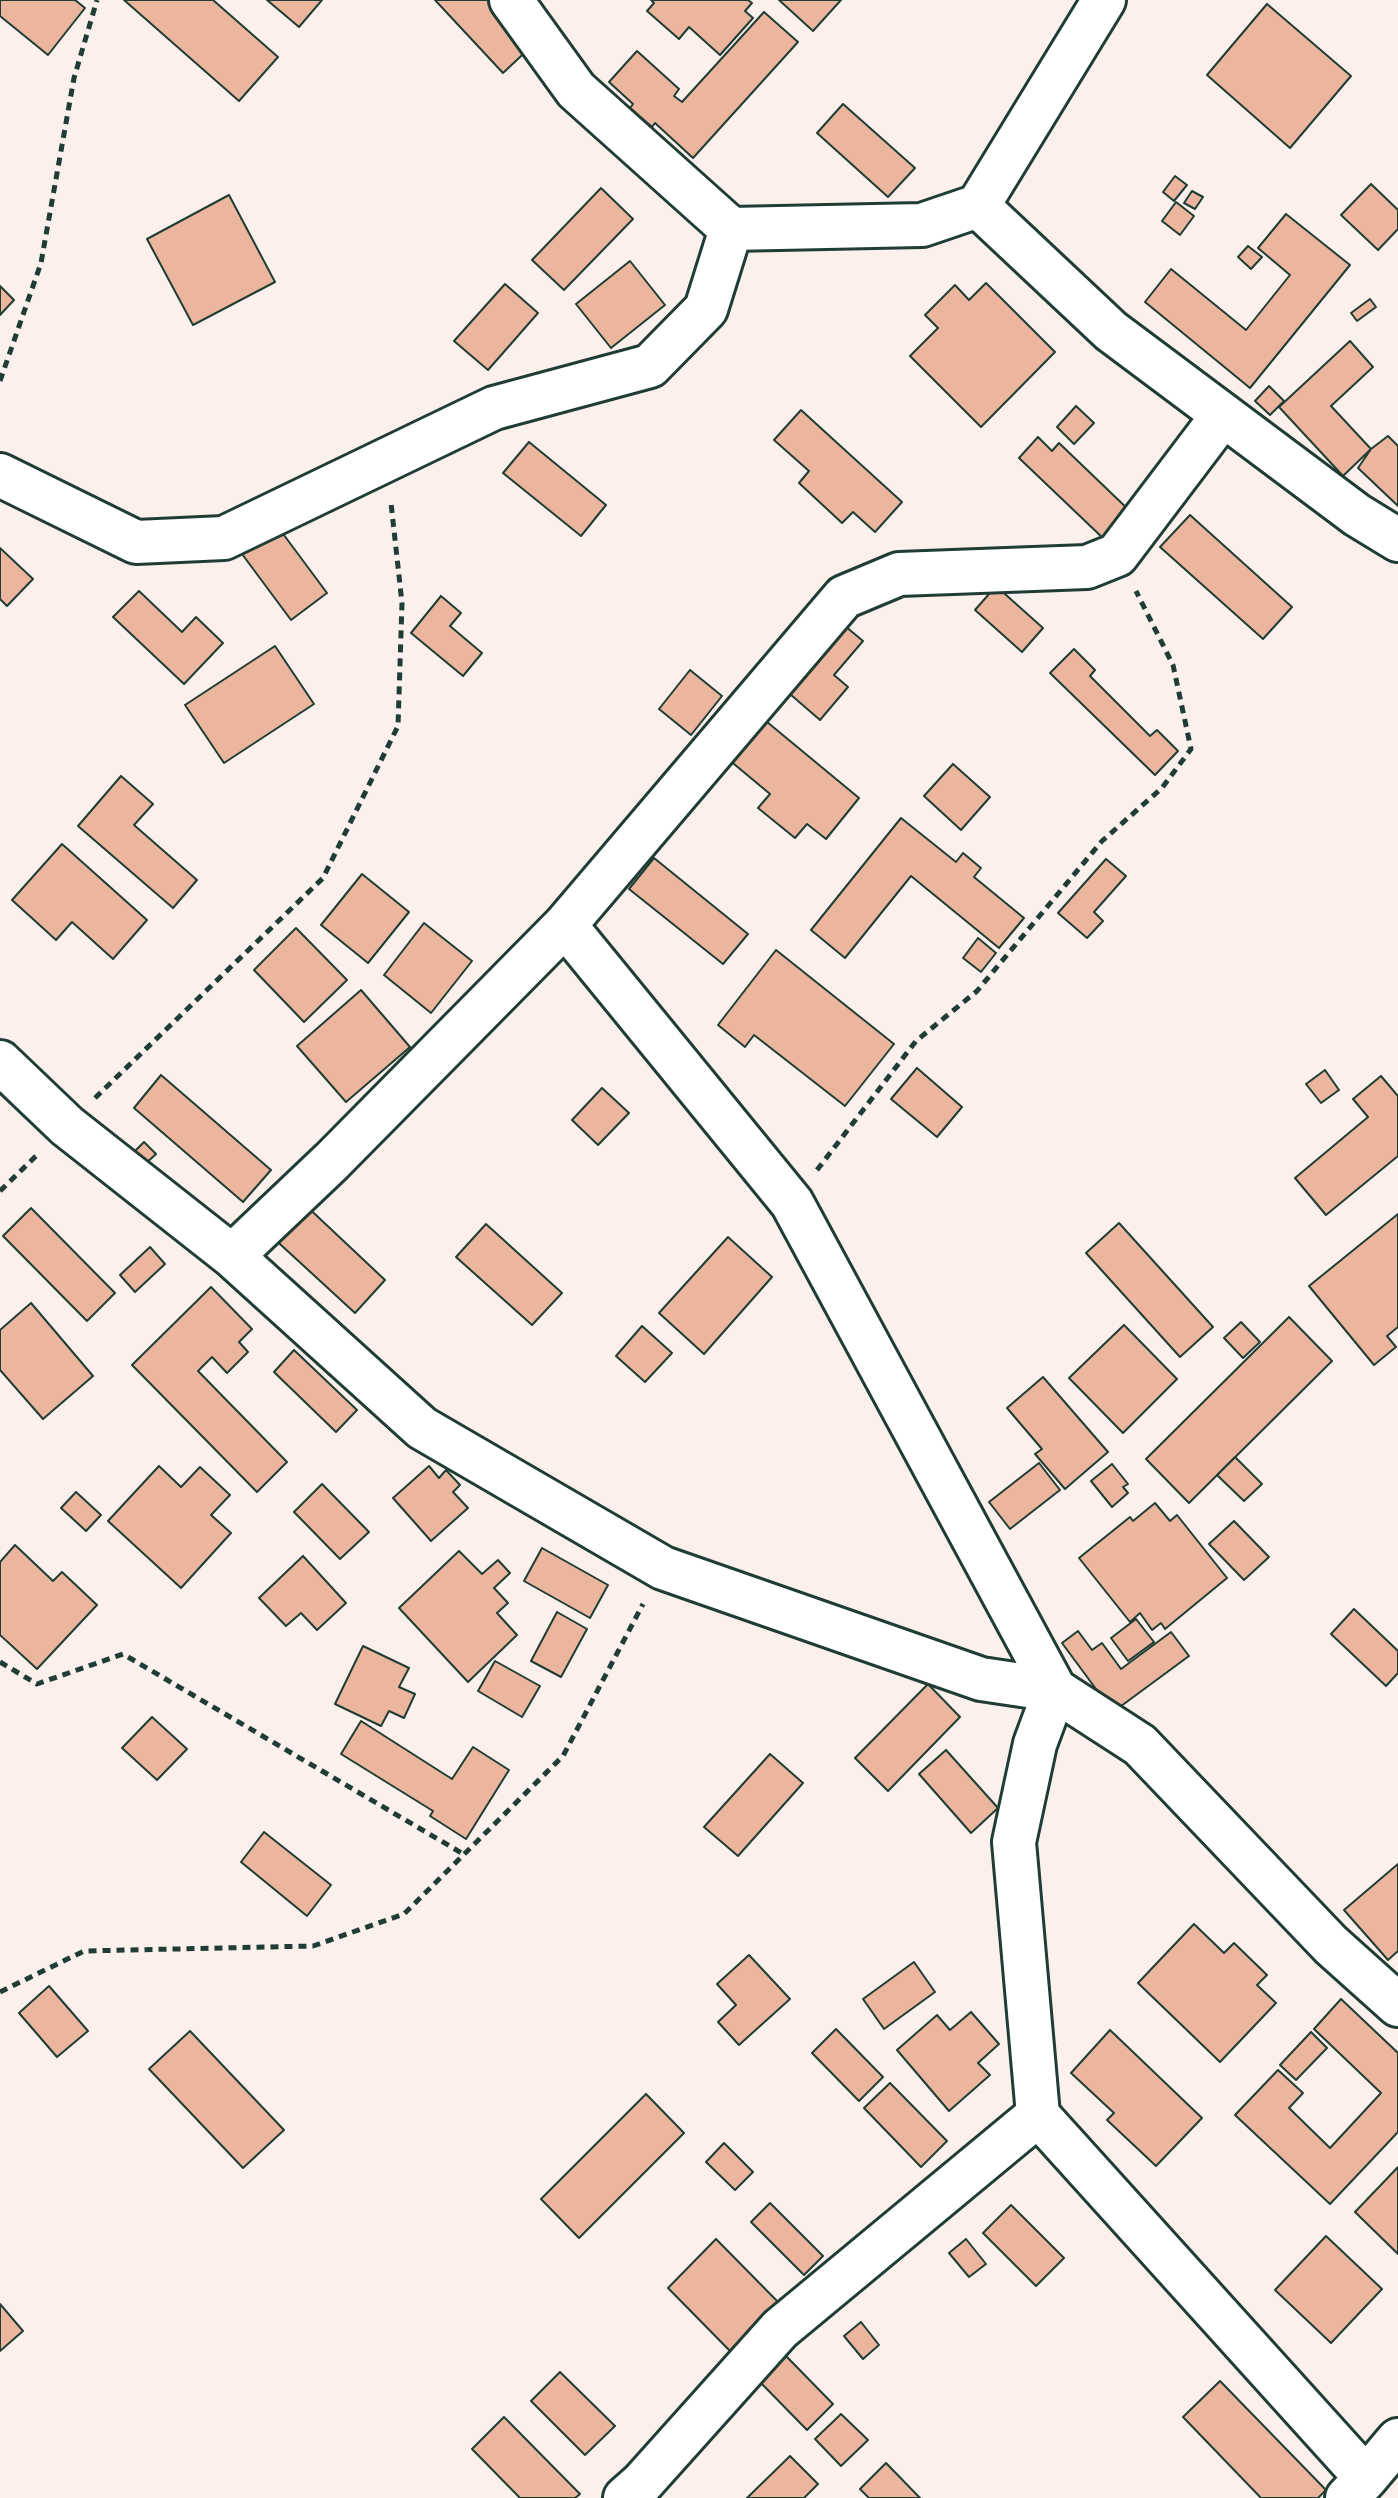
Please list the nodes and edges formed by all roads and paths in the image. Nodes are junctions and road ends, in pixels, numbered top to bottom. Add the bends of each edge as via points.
1 (97, 0) edge
2 (511, 0) edge
3 (1104, 0) edge
4 (978, 206) junction
5 (731, 229) junction
6 (0, 381) edge
7 (1223, 415) junction
8 (386, 458) junction
9 (0, 475) edge
10 (1398, 540) edge
11 (1117, 555) junction
12 (565, 925) junction
13 (0, 1062) edge
14 (67, 1126) junction
15 (0, 1191) edge
16 (792, 1203) junction
17 (232, 1256) junction
18 (663, 1568) junction
19 (0, 1662) edge
20 (1055, 1690) junction
21 (465, 1855) junction
22 (0, 1992) edge
23 (1398, 2005) edge
24 (1038, 2115) junction
25 (1398, 2440) edge
26 (1356, 2488) edge
27 (641, 2493) edge

1 - 6 path via 74,78 41,263
2 - 5 street via 576,90
3 - 4 street
4 - 5 street via 922,225
4 - 7 street via 1111,331
5 - 8 street via 706,309 650,366 494,408
7 - 10 street
7 - 11 street
8 - 9 street via 224,538 165,541 136,542
8 - 14 path via 402,603 398,726 323,878
11 - 12 street via 1087,567 899,574 844,597
11 - 16 path via 1173,665 1191,749 1162,788 1102,841 977,991 916,1041
12 - 16 street
12 - 17 street
13 - 14 street
14 - 15 path
14 - 17 street
16 - 20 street
17 - 18 street via 422,1428
18 - 20 street via 981,1679
18 - 21 path via 563,1756
19 - 21 path via 37,1684 123,1654
20 - 23 street via 1140,1745 1331,1945
20 - 24 street via 1035,1744 1014,1842
21 - 22 path via 404,1914 313,1946 84,1951
24 - 26 street
24 - 27 street via 780,2329
25 - 26 street

